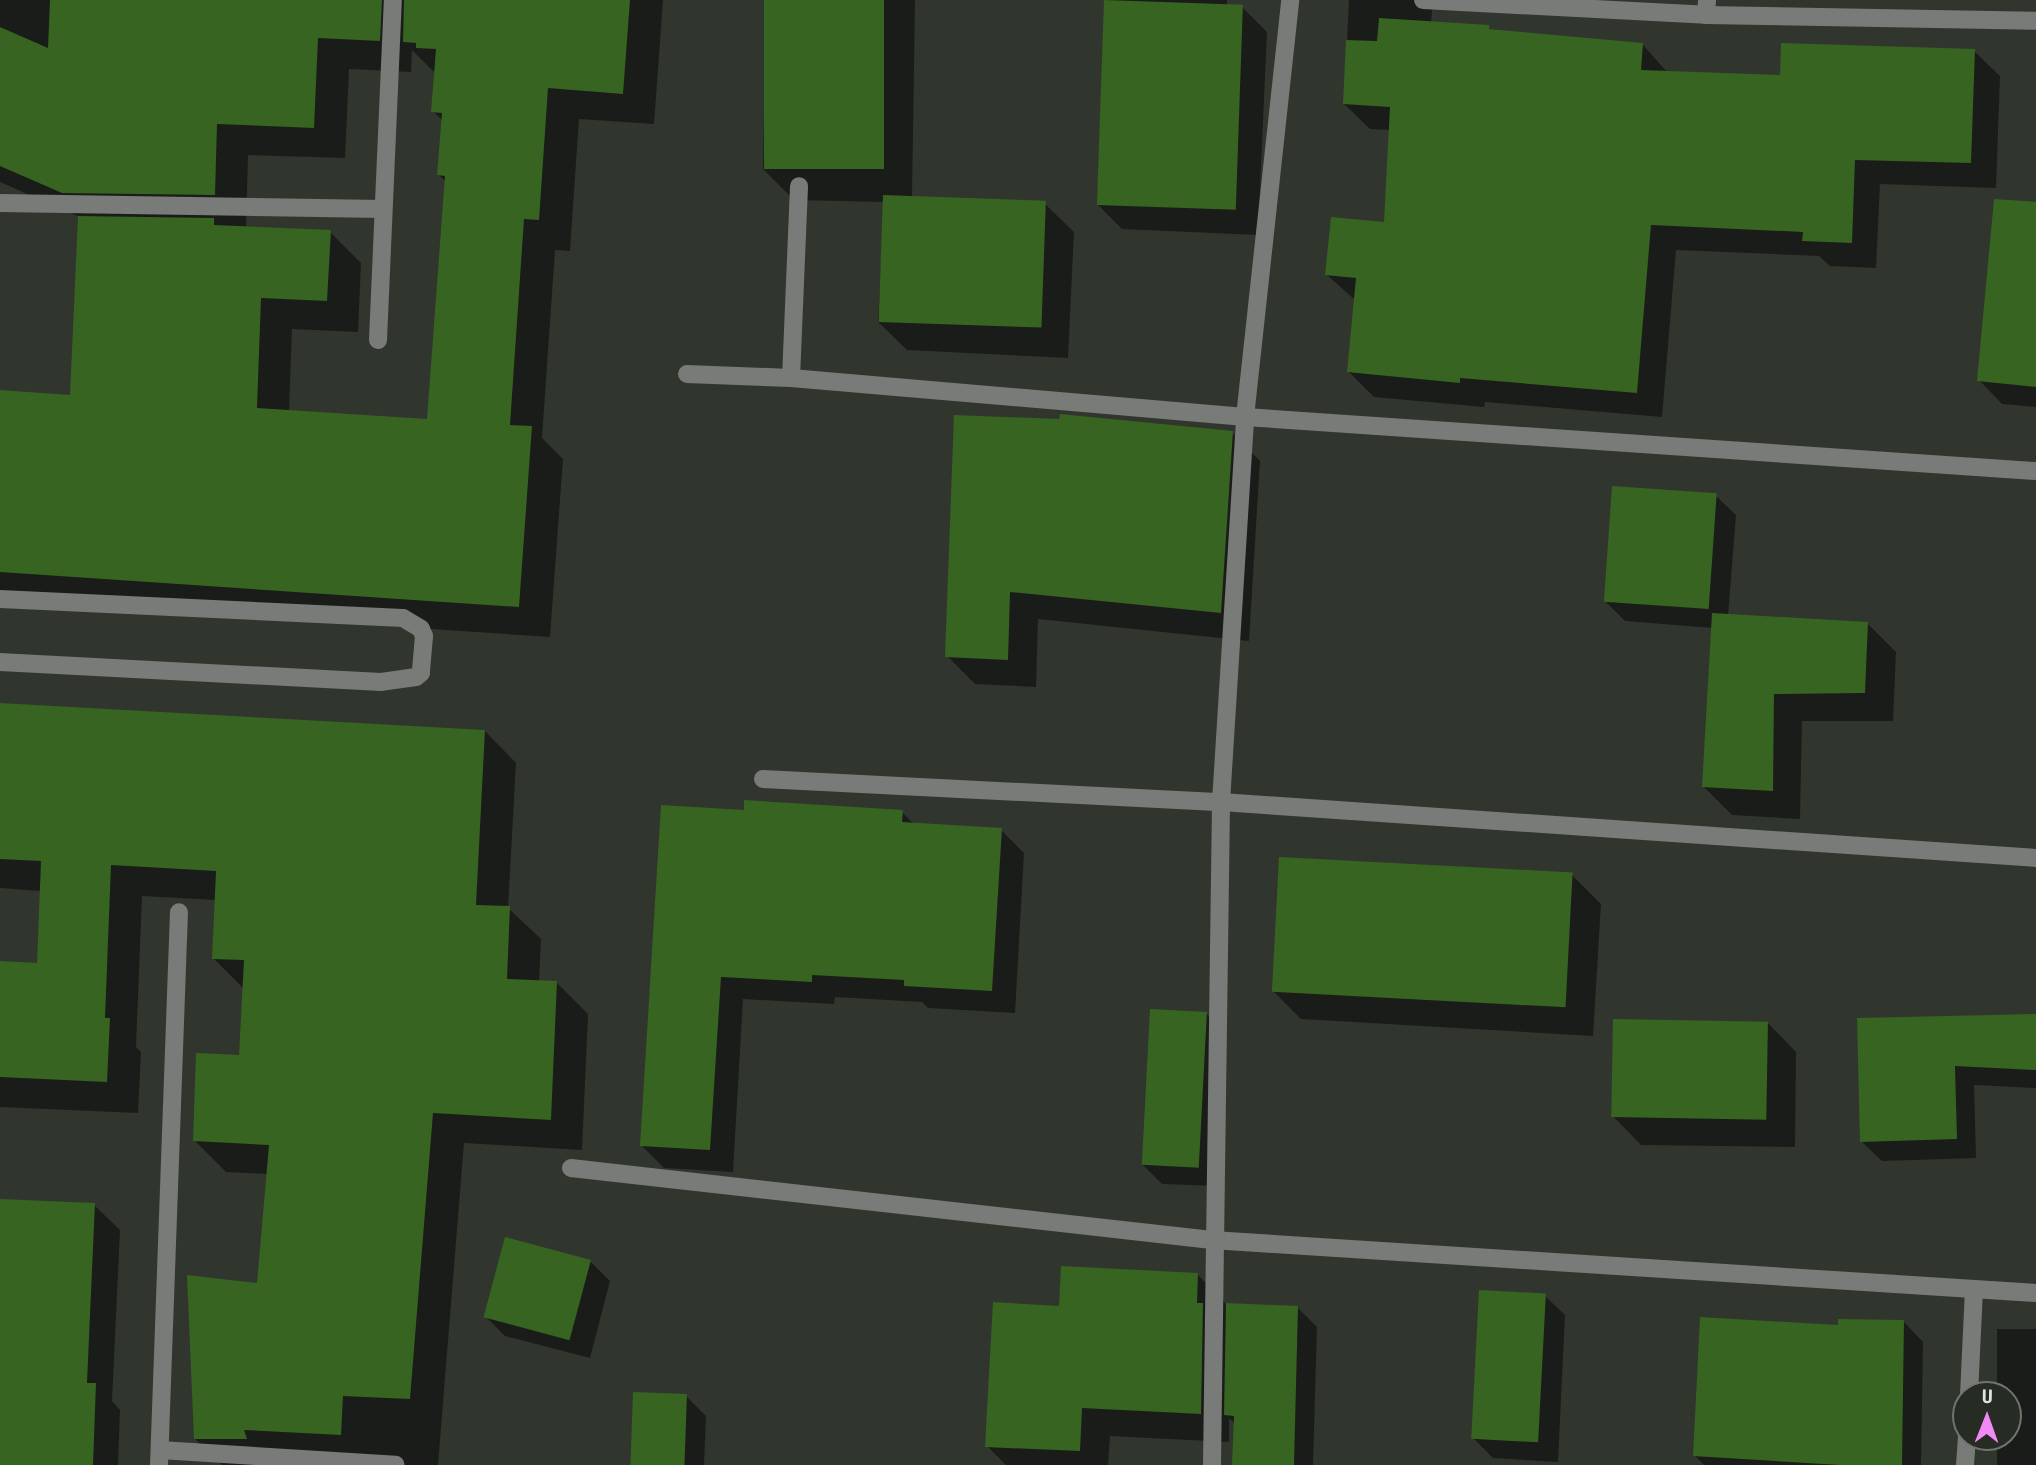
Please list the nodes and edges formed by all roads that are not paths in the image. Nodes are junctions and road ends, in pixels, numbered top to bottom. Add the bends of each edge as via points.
1 (393, 0) edge
2 (1290, 0) edge
3 (1423, 0) edge
4 (1706, 8) edge
5 (2036, 20) edge
6 (799, 186) dead end
7 (0, 203) edge
8 (382, 209) junction
9 (378, 340) dead end
10 (687, 374) dead end
11 (791, 378) junction
12 (1245, 417) junction
13 (2036, 471) edge
14 (0, 599) edge
15 (0, 662) edge
16 (763, 779) dead end
17 (1221, 802) junction
18 (2036, 858) edge
19 (180, 912) dead end
20 (570, 1168) dead end
21 (1212, 1240) junction
22 (1974, 1289) junction
23 (2036, 1293) edge
24 (1970, 1381) edge
25 (160, 1457) edge
26 (396, 1465) edge
27 (1212, 1465) edge

1 - 8 street
2 - 12 street
3 - 4 street
4 - 5 street
6 - 11 street
7 - 8 street
8 - 9 street
10 - 11 street
11 - 12 street
12 - 13 street
12 - 17 street
14 - 15 street via 403,618 424,636 421,673 381,681
16 - 17 street
17 - 18 street
17 - 21 street
19 - 25 street
20 - 21 street
21 - 22 street
21 - 27 street
22 - 23 street
22 - 24 street
25 - 26 street

